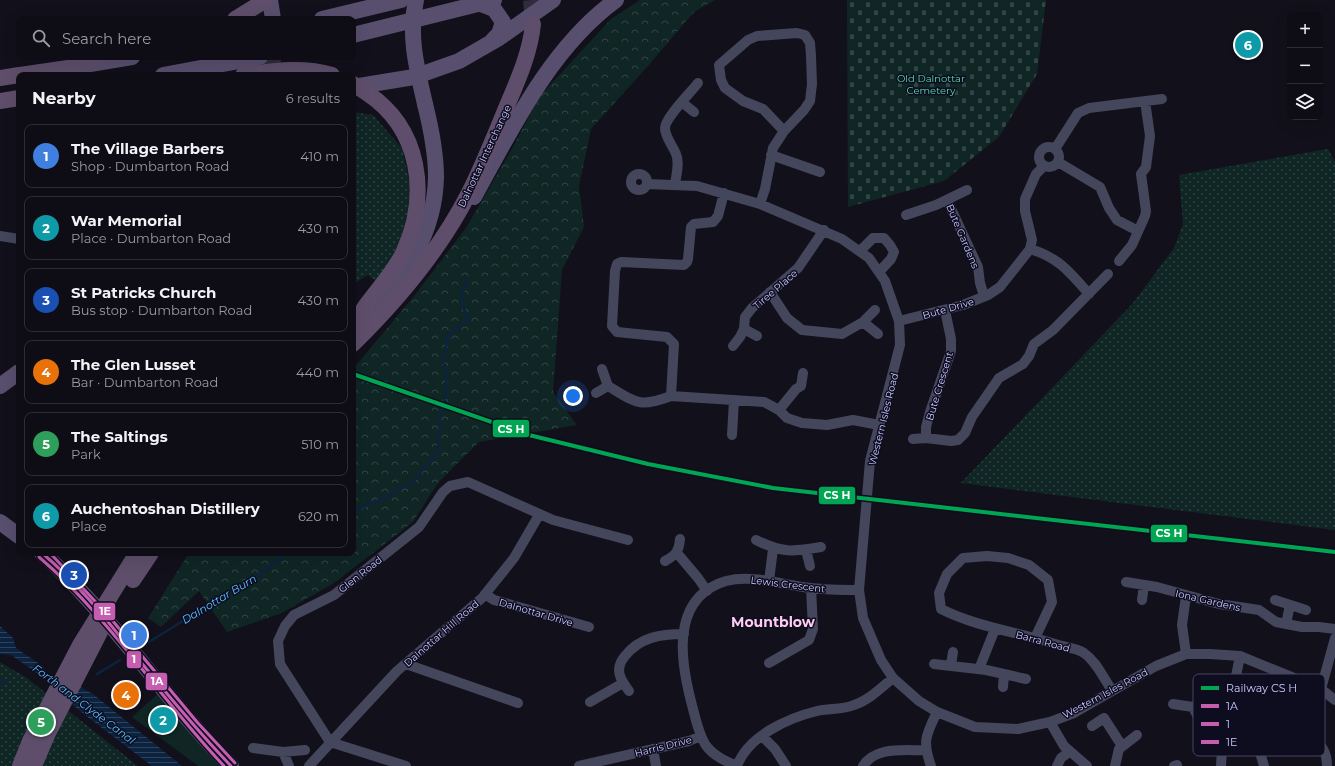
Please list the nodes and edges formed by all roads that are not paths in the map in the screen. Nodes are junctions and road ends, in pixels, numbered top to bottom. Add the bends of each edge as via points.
1 (401, 0) edge
2 (416, 0) edge
3 (553, 0) edge
4 (616, 0) edge
5 (266, 1) edge
6 (487, 2) edge
7 (240, 16) edge
8 (272, 16) edge
9 (334, 16) edge
10 (533, 24) tunnel mouth
11 (356, 34) edge
12 (489, 43) junction
13 (92, 60) edge
14 (115, 60) edge
15 (244, 60) edge
16 (75, 67) junction
17 (40, 72) edge
18 (179, 72) edge
19 (266, 72) edge
20 (320, 72) edge
21 (16, 75) edge
22 (0, 78) edge
23 (698, 83) dead end
24 (358, 88) edge
25 (16, 98) edge
26 (1162, 99) dead end
27 (0, 101) edge
28 (1145, 101) junction
29 (682, 103) junction
30 (694, 112) dead end
31 (784, 131) junction
32 (1055, 149) junction
33 (771, 155) junction
34 (1058, 162) junction
35 (1044, 166) junction
36 (820, 172) dead end
37 (647, 184) dead end
38 (675, 185) junction
39 (966, 190) dead end
40 (724, 193) junction
41 (947, 200) junction
42 (760, 204) junction
43 (906, 216) dead end
44 (824, 230) junction
45 (1138, 231) junction
46 (0, 236) edge
47 (16, 239) edge
48 (1030, 249) junction
49 (860, 251) junction
50 (1119, 261) dead end
51 (879, 272) junction
52 (1108, 274) dead end
53 (770, 292) junction
54 (1089, 294) junction
55 (984, 296) junction
56 (875, 310) dead end
57 (945, 310) junction
58 (899, 321) junction
59 (863, 322) junction
60 (359, 324) edge
61 (744, 329) junction
62 (356, 334) edge
63 (878, 334) dead end
64 (757, 336) dead end
65 (733, 346) dead end
66 (602, 369) dead end
67 (803, 373) dead end
68 (608, 386) junction
69 (596, 393) dead end
70 (671, 396) junction
71 (734, 400) junction
72 (779, 410) junction
73 (879, 425) junction
74 (732, 435) dead end
75 (926, 438) junction
76 (912, 439) dead end
77 (539, 515) junction
78 (0, 522) edge
79 (16, 534) edge
80 (680, 539) dead end
81 (628, 540) dead end
82 (756, 540) dead end
83 (820, 547) dead end
84 (773, 549) junction
85 (806, 550) junction
86 (677, 553) junction
87 (45, 556) edge
88 (135, 556) edge
89 (149, 556) edge
90 (665, 561) dead end
91 (810, 566) dead end
92 (769, 581) junction
93 (1126, 582) dead end
94 (1144, 585) junction
95 (811, 588) junction
96 (860, 590) junction
97 (707, 591) junction
98 (485, 594) junction
99 (1186, 596) junction
100 (1142, 600) dead end
101 (1275, 600) dead end
102 (1290, 605) junction
103 (1306, 610) dead end
104 (1286, 624) junction
105 (589, 627) dead end
106 (995, 629) junction
107 (1335, 630) edge
108 (684, 634) junction
109 (1035, 638) junction
110 (1335, 638) edge
111 (953, 652) dead end
112 (1186, 654) junction
113 (1240, 656) junction
114 (1333, 660) edge
115 (769, 663) dead end
116 (406, 664) junction
117 (934, 664) dead end
118 (951, 665) junction
119 (979, 669) junction
120 (1004, 674) junction
121 (1236, 674) edge
122 (1284, 674) edge
123 (894, 678) junction
124 (1026, 679) dead end
125 (1325, 679) edge
126 (622, 683) junction
127 (1002, 687) dead end
128 (1112, 690) junction
129 (629, 691) dead end
130 (1325, 692) edge
131 (1335, 700) edge
132 (590, 702) dead end
133 (518, 703) dead end
134 (1173, 704) dead end
135 (1193, 707) edge
136 (937, 712) junction
137 (1050, 722) junction
138 (1092, 726) dead end
139 (701, 736) junction
140 (762, 736) junction
141 (1137, 736) dead end
142 (330, 742) junction
143 (1122, 746) junction
144 (253, 748) dead end
145 (653, 749) junction
146 (305, 750) dead end
147 (925, 750) junction
148 (283, 752) junction
149 (1069, 752) junction
150 (1325, 755) edge
151 (1222, 756) edge
152 (1261, 756) edge
153 (20, 766) edge
154 (34, 766) edge
155 (231, 766) edge
156 (289, 766) edge
157 (309, 766) edge
158 (406, 766) edge
159 (580, 766) edge
160 (656, 766) edge
161 (737, 766) edge
162 (786, 766) edge
163 (863, 766) edge
164 (931, 766) edge
165 (1057, 766) edge
166 (1087, 766) edge
167 (1114, 766) edge
168 (1221, 766) edge
169 (1264, 766) edge
170 (1327, 766) edge

1 - 9 main road
2 - 60 main road, bridge via 412,29 414,50 433,139 436,173 432,204 416,252 404,273
3 - 12 main road
4 - 60 main road via 579,33 544,77 453,236 437,259 378,323
5 - 7 highway
5 - 8 main road
6 - 11 main road
6 - 12 main road via 503,22 499,34
10 - 60 highway, Dalnottar Interchange via 531,41 521,72 469,193 445,235 419,272
12 - 24 main road via 459,61 429,72
13 - 16 highway
14 - 16 main road
15 - 18 main road
16 - 17 highway
19 - 20 highway via 289,69
21 - 22 highway
23 - 29 street
24 - 60 highway via 389,113 406,137 416,163 418,195 413,224 404,252 367,304
25 - 27 highway
26 - 28 street
28 - 32 street via 1089,108 1078,113
28 - 45 street via 1150,136 1146,167 1141,174 1146,210
29 - 30 street
29 - 38 street via 669,118 665,128 677,155
31 - 31 street via 810,101 810,43 805,35 797,33 764,34 748,40 719,65 719,72 725,88 743,101 763,109
31 - 33 street
32 - 34 street via 1059,156
32 - 35 street via 1048,147 1040,152 1039,159
33 - 36 street
33 - 42 street
34 - 35 street via 1054,167
34 - 45 street via 1095,182 1116,220
35 - 48 street via 1036,174 1025,199 1032,240
37 - 38 street, Western Isles Road
38 - 40 street, Western Isles Road via 697,186
39 - 41 street, Bute Gardens
40 - 42 street, Western Isles Road
40 - 70 street via 718,216 713,222 694,224 691,227 688,262 680,266 621,262 615,270 612,326 617,332 671,339 674,344
41 - 43 street, Bute Gardens
41 - 55 street, Bute Gardens via 978,267
42 - 44 street, Western Isles Road
44 - 49 street, Western Isles Road
44 - 53 street, Tiree Place via 798,268
45 - 50 street via 1132,245
46 - 47 street
48 - 54 street via 1063,265
48 - 55 street, Bute Drive via 1000,287
49 - 51 street, Western Isles Road
49 - 51 street via 874,238 884,238 894,252
51 - 58 street, Western Isles Road via 892,297
52 - 54 street
53 - 59 street via 787,318 802,330 842,334
53 - 61 street, Tiree Place via 744,317
54 - 75 street via 1046,337 1034,344 1022,364 999,378 958,440
55 - 57 street, Bute Drive
56 - 59 street
57 - 58 street, Bute Drive
57 - 75 street, Bute Crescent via 951,351 930,412
58 - 73 street, Western Isles Road via 900,345 894,376
59 - 63 street
60 - 62 highway
61 - 64 street
61 - 65 street, Tiree Place
66 - 68 street
67 - 72 street via 801,386
68 - 69 street
68 - 70 street via 636,402 650,403
70 - 71 street
71 - 72 street via 764,402
71 - 74 street
72 - 73 street via 787,418 802,423 827,425 853,420
73 - 96 street, Western Isles Road via 870,461
75 - 76 street
77 - 81 street, Glen Road
77 - 98 street, Dalnottar Hill Road via 514,558
77 - 142 street, Glen Road via 468,482 454,485 443,492 419,527 334,595 294,615 278,641 280,664
78 - 79 main road
80 - 86 street
82 - 84 street
83 - 85 street
84 - 85 street
84 - 92 street
85 - 91 street
86 - 90 street
86 - 97 street
87 - 155 main road via 98,610
88 - 153 highway, bridge via 80,645 30,741
89 - 154 highway, bridge via 90,649
92 - 95 street, Lewis Crescent
92 - 97 street, Lewis Crescent via 741,579 724,582
93 - 94 street, Iona Gardens
94 - 99 street, Iona Gardens
94 - 100 street
95 - 96 street, Lewis Crescent
95 - 115 street via 813,629 809,640
96 - 123 street, Western Isles Road via 865,624 881,660
97 - 108 street, Lewis Crescent via 692,607
98 - 105 street, Dalnottar Drive via 494,600
98 - 116 street, Dalnottar Hill Road
99 - 104 street, Iona Gardens via 1259,610 1276,622
99 - 112 street via 1182,625
101 - 102 street
102 - 103 street
102 - 104 street
104 - 107 street, Iona Gardens
106 - 109 street, Barra Road
106 - 109 street, Barra Road via 941,609 939,593 947,574 962,558 1008,558 1029,565 1048,580 1052,602
106 - 119 street
108 - 126 street via 658,635 632,647 621,660 618,669
108 - 139 street, Lewis Crescent via 684,673
109 - 128 street, Barra Road via 1084,653 1093,661
110 - 114 street
111 - 118 street
112 - 113 street, Western Isles Road
112 - 128 street, Western Isles Road via 1156,666
113 - 121 street
113 - 122 street, Western Isles Road
114 - 125 street
116 - 133 street
116 - 142 street, Dalnottar Hill Road
117 - 118 street
118 - 119 street
119 - 120 street
120 - 124 street
120 - 127 street
123 - 136 street, Western Isles Road via 919,701
123 - 140 street via 871,696 854,705 796,717
126 - 129 street
126 - 132 street
128 - 137 street, Western Isles Road via 1074,713
130 - 131 street, Western Isles Road
134 - 135 street
136 - 137 street, Western Isles Road via 975,727 1018,729
136 - 147 street via 927,732
137 - 149 street
138 - 143 street via 1104,718
139 - 145 street, Harris Drive
139 - 161 street, Lewis Crescent via 715,754
140 - 161 street via 740,758
140 - 162 street
141 - 143 street
142 - 157 street, Dalnottar Hill Road
142 - 158 street
143 - 167 street via 1117,753
144 - 148 street
145 - 159 street, Harris Drive
145 - 160 street
146 - 148 street
147 - 163 street via 883,751 874,755
147 - 164 street
148 - 156 street
149 - 165 street
149 - 166 street
150 - 170 street
151 - 168 street
152 - 169 street

